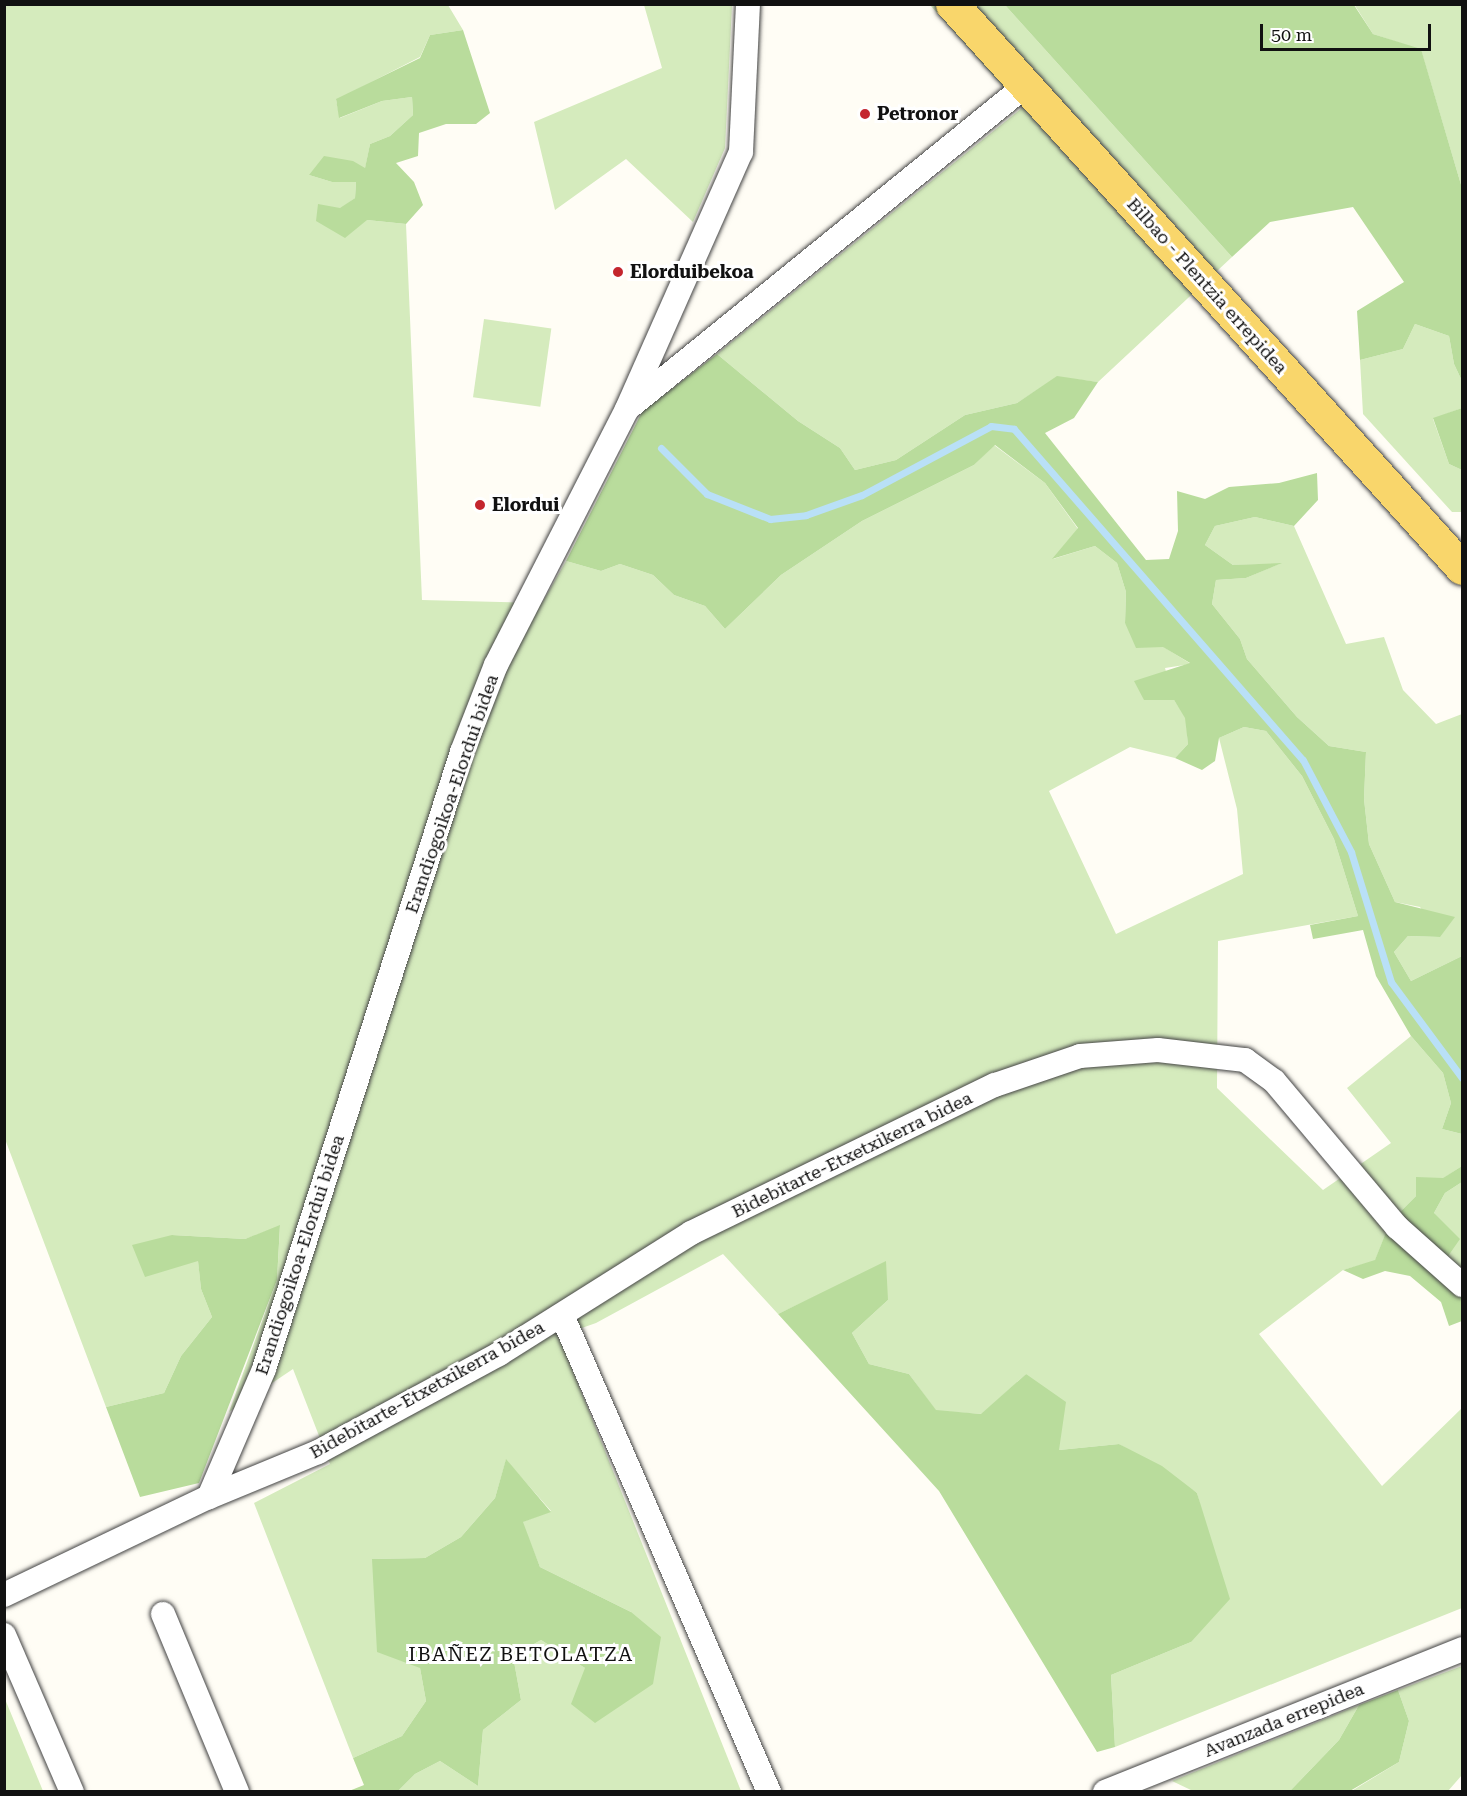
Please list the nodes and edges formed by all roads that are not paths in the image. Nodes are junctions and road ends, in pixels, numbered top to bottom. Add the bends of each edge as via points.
1 (748, 4) edge
2 (952, 4) edge
3 (1025, 86) junction
4 (627, 409) junction
5 (1462, 568) edge
6 (1462, 1285) edge
7 (562, 1315) junction
8 (209, 1497) junction
9 (4, 1595) edge
10 (163, 1614) dead end
11 (4, 1635) edge
12 (1462, 1649) edge
13 (72, 1791) edge
14 (237, 1791) edge
15 (769, 1791) edge
16 (1105, 1791) edge

1 - 4 street, Erandiogoikoa-Elordui bidea via 741,152
2 - 3 main road, Bilbao - Plentzia errepidea
3 - 4 street
3 - 5 main road, Bilbao - Plentzia errepidea
4 - 8 street, Erandiogoikoa-Elordui bidea via 496,665 466,741 264,1369
6 - 7 street, Bidebitarte-Etxetxikerra bidea via 1397,1227 1274,1081 1245,1060 1158,1050 1080,1056 995,1085 691,1233
7 - 8 street, Bidebitarte-Etxetxikerra bidea via 499,1354 318,1452
7 - 15 street
8 - 9 street, Bidebitarte-Etxetxikerra bidea
10 - 14 street
11 - 13 street
12 - 16 street, Avanzada errepidea

